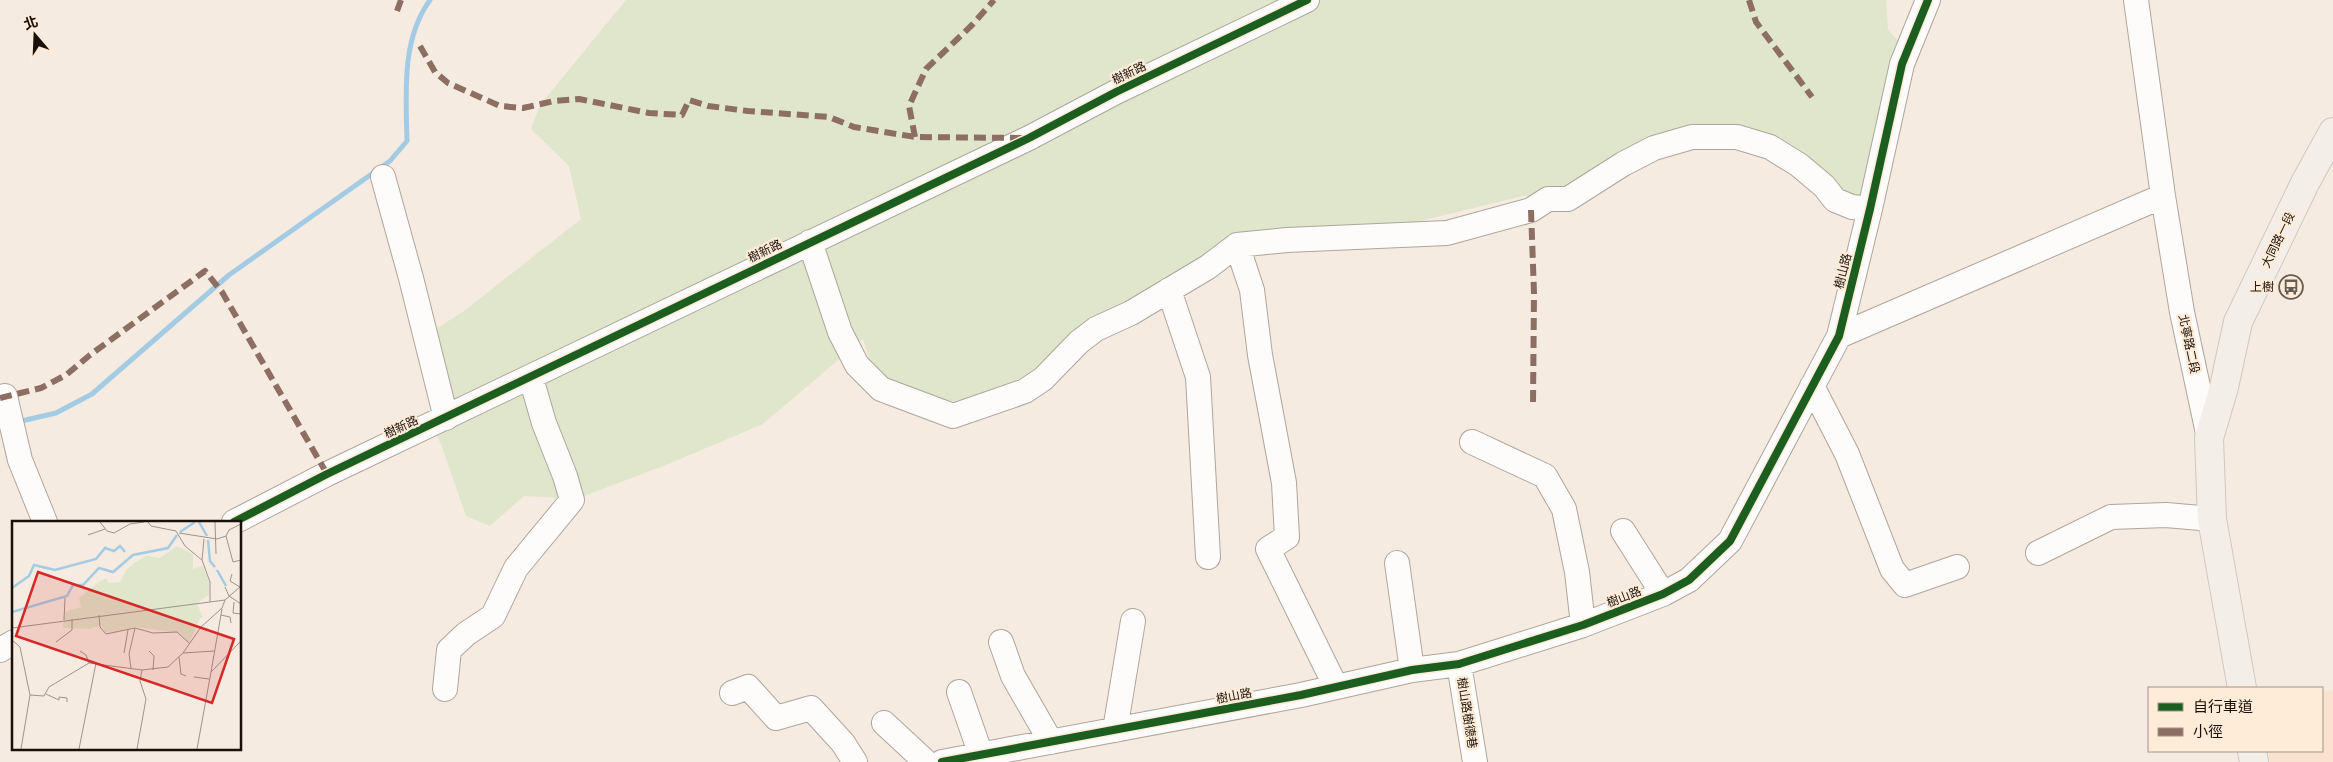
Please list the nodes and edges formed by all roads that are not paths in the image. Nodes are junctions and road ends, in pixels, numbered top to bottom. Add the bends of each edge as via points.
1 (1307, 0) edge
2 (1928, 0) edge
3 (2136, 0) edge
4 (2333, 132) edge
5 (382, 177) dead end
6 (2163, 196) junction
7 (1870, 209) junction
8 (810, 242) junction
9 (1237, 245) junction
10 (1169, 290) junction
11 (1838, 336) junction
12 (531, 378) junction
13 (1812, 386) junction
14 (5, 396) dead end
15 (446, 418) junction
16 (2209, 438) junction
17 (1472, 442) dead end
18 (2212, 518) junction
19 (45, 521) edge
20 (236, 521) edge
21 (1623, 531) dead end
22 (2038, 553) dead end
23 (1208, 557) dead end
24 (1397, 563) dead end
25 (1958, 567) dead end
26 (1663, 594) junction
27 (1133, 621) dead end
28 (1583, 625) junction
29 (1001, 642) dead end
30 (12, 643) edge
31 (0, 650) edge
32 (1459, 664) junction
33 (1412, 670) junction
34 (1336, 687) junction
35 (2242, 687) edge
36 (445, 690) dead end
37 (959, 692) dead end
38 (732, 693) dead end
39 (884, 723) dead end
40 (1115, 730) junction
41 (1051, 742) junction
42 (981, 755) junction
43 (854, 762) edge
44 (926, 762) edge
45 (943, 762) edge
46 (1475, 762) edge

1 - 8 street, 樹新路
2 - 7 street, 樹山路 via 1902,64
3 - 6 street, 北寧路二段
4 - 16 main road, 大同路一段 via 2238,322
5 - 15 street
6 - 11 street
6 - 16 street, 北寧路二段 via 2182,312
7 - 9 street via 1852,207 1835,200 1799,165 1770,147 1737,137 1692,136 1654,148 1568,199 1548,199 1531,210 1447,233
7 - 11 street, 樹山路
8 - 10 street via 840,332 857,364 881,389 953,416 1025,391 1043,379 1079,342 1096,330
8 - 12 street, 樹新路
9 - 10 street
9 - 34 street via 1252,290 1260,355 1284,483 1287,537 1268,549
10 - 23 street via 1198,377
11 - 13 street, 樹山路
12 - 15 street, 樹新路
12 - 36 street via 572,500 516,568 493,616 449,650
13 - 25 street via 1847,454 1892,569 1905,585
13 - 26 street, 樹山路 via 1730,542 1689,580
14 - 19 street via 20,460
15 - 20 street, 樹新路
16 - 18 main road, 北寧路二段
17 - 28 street via 1545,476 1564,509 1577,572
18 - 22 street via 2166,515 2111,517
18 - 35 main road, 北寧路二段
21 - 26 street
24 - 33 street
26 - 28 street, 樹山路
27 - 40 street
28 - 32 street, 樹山路
29 - 41 street via 1014,676
30 - 31 street
32 - 33 street, 樹山路
32 - 46 street, 樹山路樹德巷
33 - 34 street, 樹山路
34 - 40 street, 樹山路
37 - 42 street
38 - 43 street via 748,687 776,718 811,708 843,742
39 - 44 street
40 - 41 street, 樹山路
41 - 42 street, 樹山路
42 - 45 street, 樹山路

